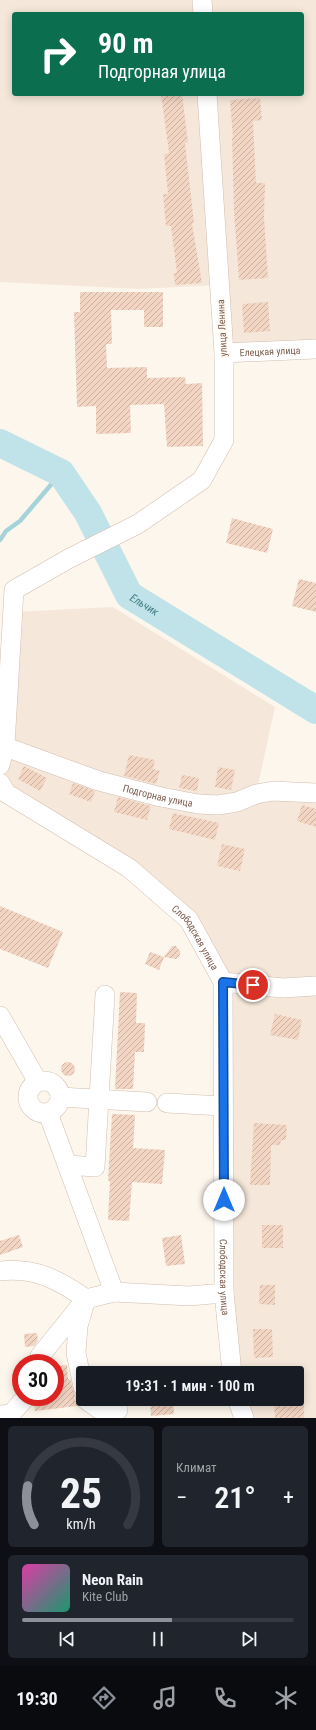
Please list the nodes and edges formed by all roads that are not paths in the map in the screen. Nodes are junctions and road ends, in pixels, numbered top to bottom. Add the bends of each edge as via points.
1 (202, 0) edge
2 (203, 12) edge
3 (208, 96) edge
4 (316, 349) edge
5 (224, 353) junction
6 (7, 588) edge
7 (2, 745) edge
8 (0, 765) edge
9 (0, 783) edge
10 (316, 793) edge
11 (223, 982) junction
12 (316, 986) edge
13 (105, 995) dead end
14 (0, 1016) edge
15 (38, 1082) junction
16 (60, 1097) junction
17 (99, 1099) junction
18 (147, 1102) dead end
19 (167, 1103) dead end
20 (223, 1106) junction
21 (48, 1113) junction
22 (68, 1164) junction
23 (0, 1271) edge
24 (114, 1292) junction
25 (224, 1293) junction
26 (86, 1299) junction
27 (42, 1354) edge
28 (79, 1366) edge
29 (231, 1366) edge
30 (18, 1406) edge
31 (95, 1406) edge
32 (240, 1406) edge
33 (118, 1410) dead end
34 (0, 1416) edge
35 (244, 1418) edge

1 - 2 street
3 - 5 street, улица Ленина
4 - 5 street, Елецкая улица
5 - 6 street, улица Ленина via 224,440 202,480 138,524
6 - 7 street
7 - 8 street
7 - 10 street, Подгорная улица via 99,781 198,804 218,805 237,802 256,794 273,791
9 - 11 street, Слободская улица via 6,793 129,868 189,920
11 - 12 street via 283,988
11 - 20 street, Слободская улица
13 - 17 street
14 - 15 street
15 - 16 street via 53,1084
15 - 21 street via 30,1090 29,1101 34,1110
16 - 17 street
16 - 21 street via 57,1107
17 - 18 street
17 - 22 street via 95,1167
19 - 20 street
20 - 25 street, Слободская улица
21 - 22 street
22 - 24 street
23 - 26 street via 32,1272 60,1281
24 - 25 street via 189,1296
24 - 26 street
25 - 29 street, Слободская улица
26 - 27 street
26 - 28 street via 78,1326 76,1353
30 - 34 street via 11,1414
31 - 33 street via 99,1409
32 - 35 street

